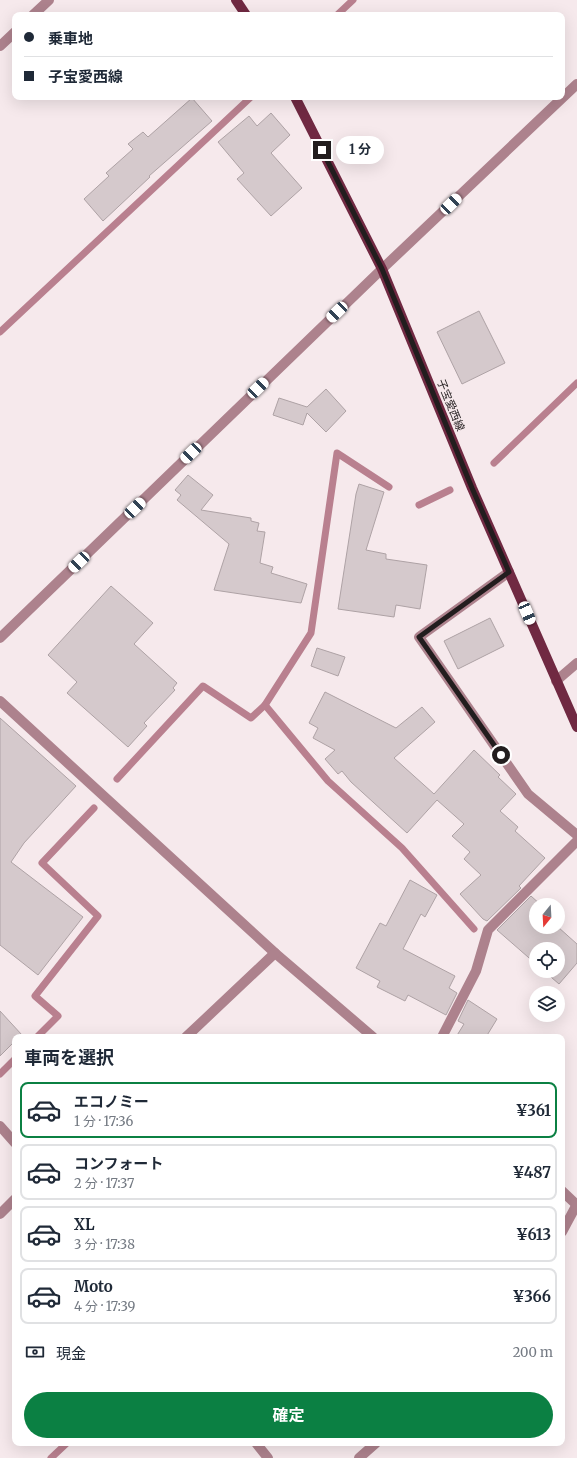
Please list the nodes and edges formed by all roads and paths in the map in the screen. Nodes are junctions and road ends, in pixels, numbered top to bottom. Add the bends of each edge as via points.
1 (49, 0) edge
2 (236, 0) edge
3 (36, 12) edge
4 (244, 12) edge
5 (12, 35) edge
6 (0, 46) edge
7 (577, 84) edge
8 (565, 95) edge
9 (297, 100) edge
10 (560, 100) edge
11 (382, 269) junction
12 (509, 572) junction
13 (0, 638) edge
14 (577, 663) edge
15 (556, 681) junction
16 (0, 701) edge
17 (577, 727) edge
18 (577, 835) edge
19 (577, 841) edge
20 (275, 953) junction
21 (189, 1034) edge
22 (370, 1034) edge
23 (444, 1034) edge
24 (0, 1126) edge
25 (12, 1140) edge
26 (565, 1194) edge
27 (12, 1202) edge
28 (0, 1214) edge
29 (565, 1226) edge
30 (258, 1446) edge
31 (373, 1446) edge
32 (268, 1458) edge
33 (360, 1458) edge

1 - 3 street
2 - 4 main road
5 - 6 street
7 - 8 street
9 - 11 main road, 子宝愛西線
10 - 11 street
11 - 12 main road, 子宝愛西線
11 - 13 street
12 - 15 main road, 子宝愛西線
12 - 18 street via 419,637 528,794
14 - 15 street
15 - 17 main road, 子宝愛西線
16 - 20 street
19 - 23 street via 488,930 476,971
20 - 21 street
20 - 22 street
24 - 25 street
26 - 29 street via 577,1204
27 - 28 street
30 - 32 street
31 - 33 street

